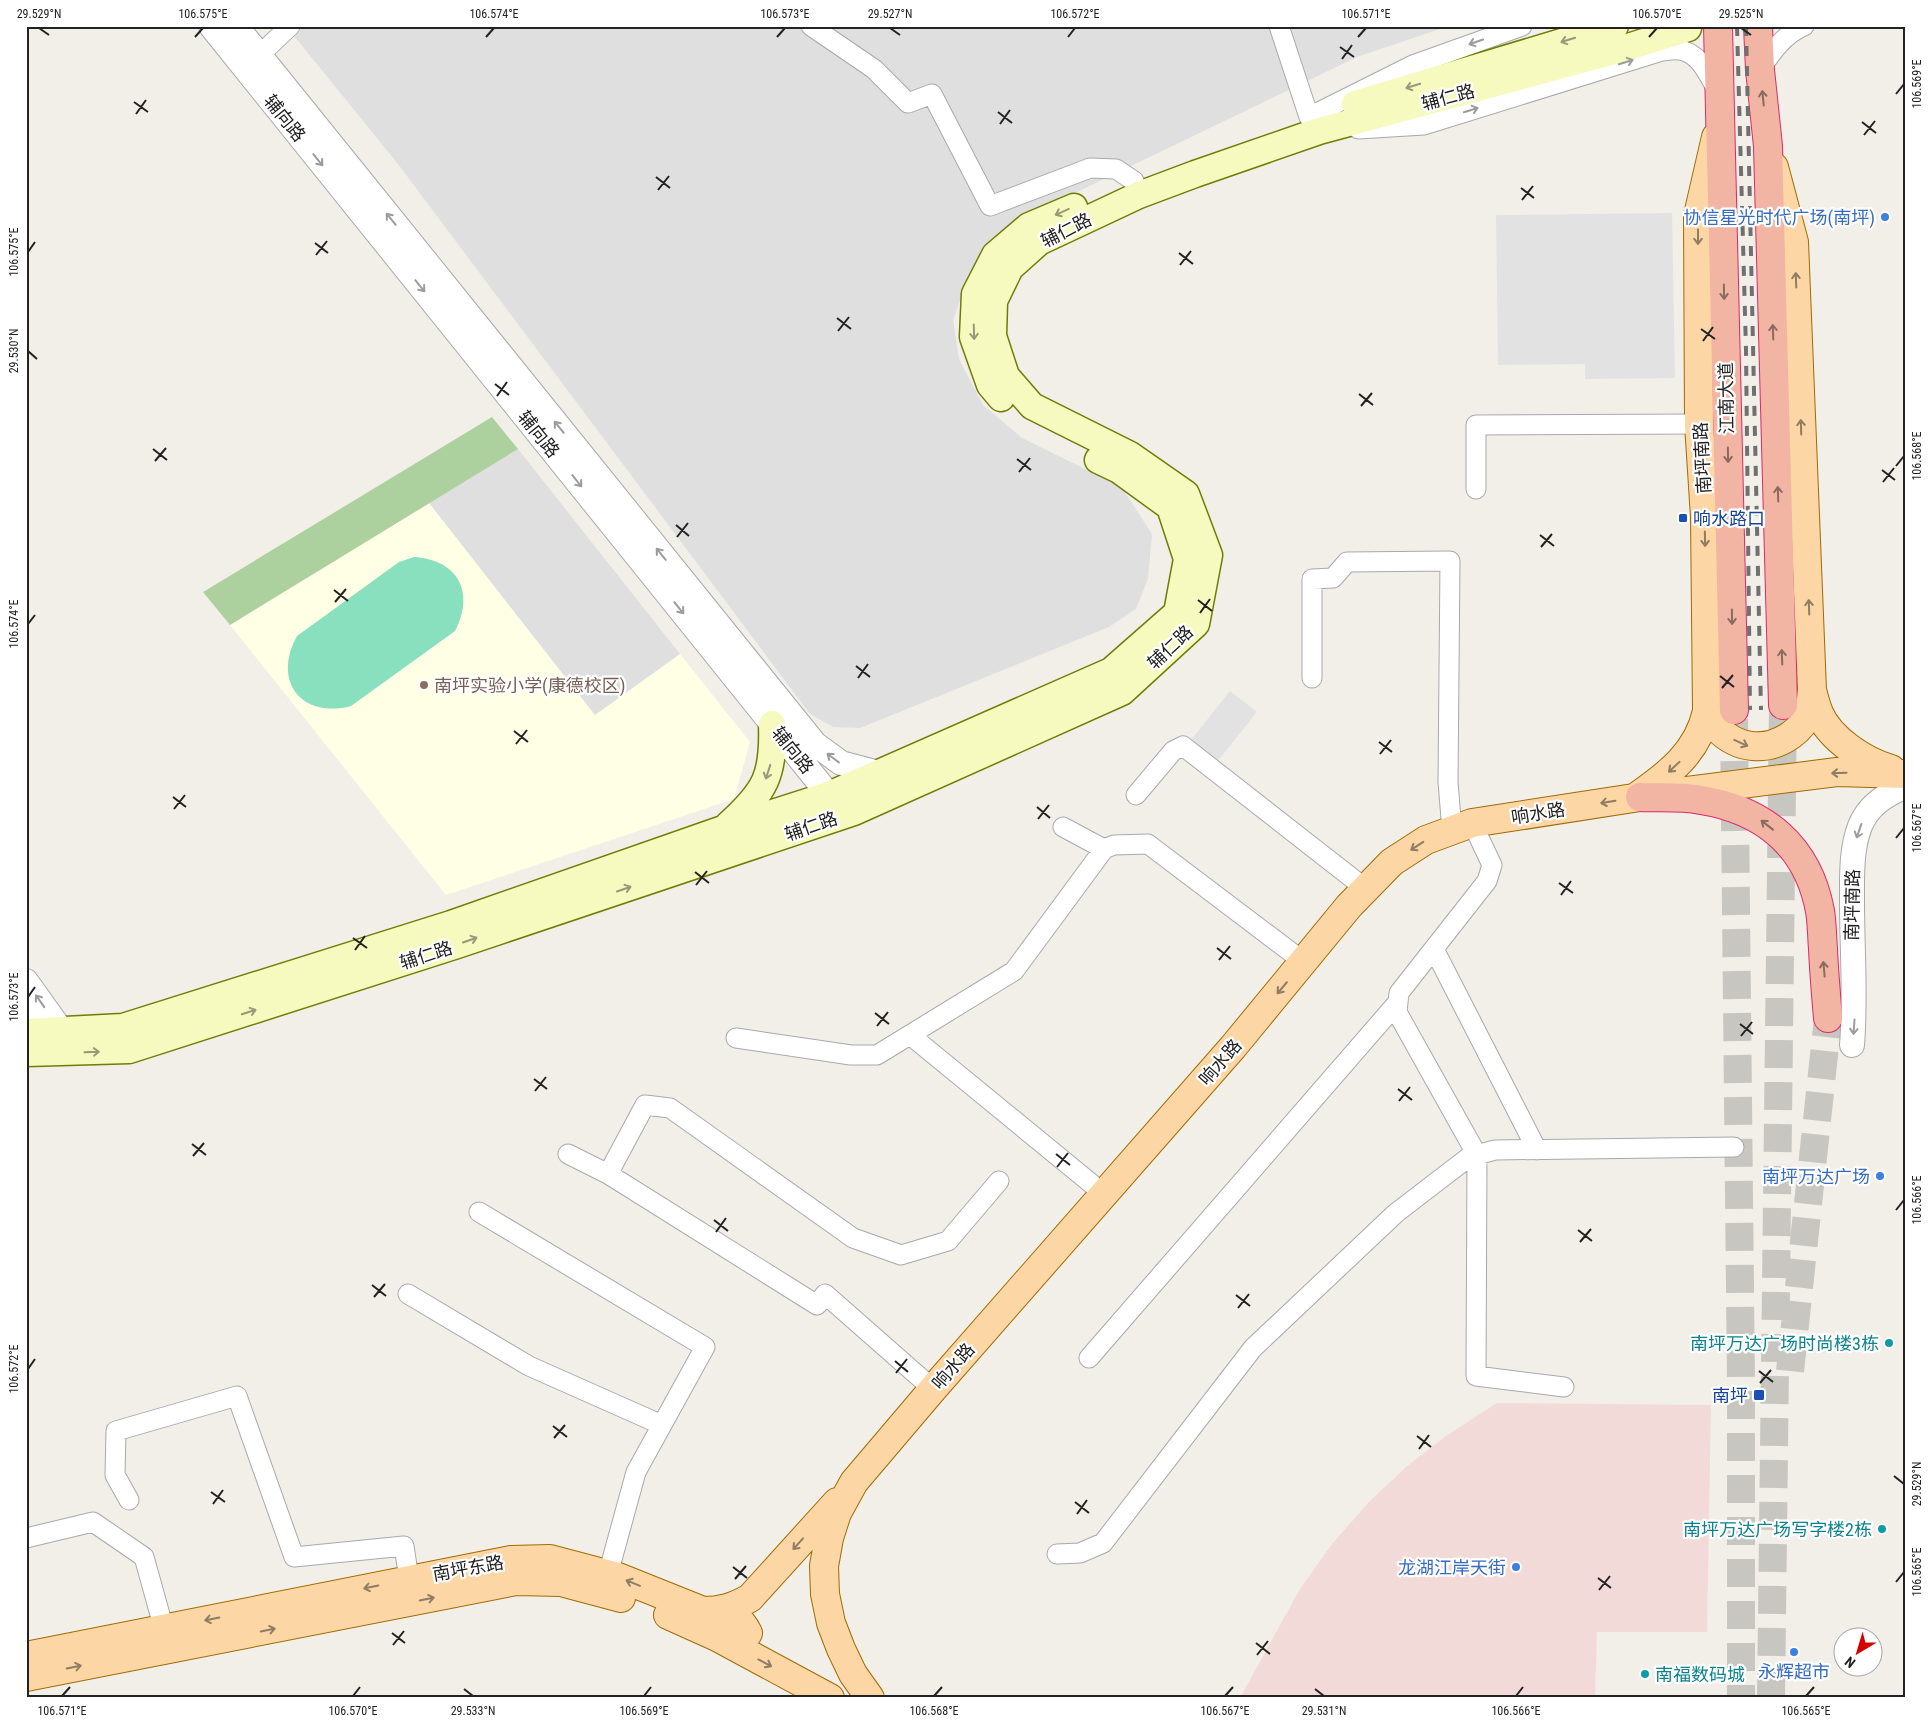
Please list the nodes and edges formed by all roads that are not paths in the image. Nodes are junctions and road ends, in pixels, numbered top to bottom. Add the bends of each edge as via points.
1 (211, 26) edge
2 (236, 26) edge
3 (290, 26) edge
4 (811, 26) edge
5 (1279, 26) edge
6 (1522, 26) edge
7 (1615, 26) edge
8 (1718, 26) edge
9 (1758, 26) edge
10 (1804, 26) edge
11 (1688, 28) dead end
12 (252, 62) junction
13 (1760, 70) junction
14 (1719, 93) junction
15 (1720, 121) junction
16 (1314, 124) junction
17 (1768, 146) junction
18 (1136, 188) junction
19 (1700, 424) junction
20 (1476, 489) dead end
21 (1312, 678) dead end
22 (1812, 690) junction
23 (1783, 705) tunnel mouth
24 (1734, 710) tunnel mouth
25 (1707, 711) junction
26 (772, 724) junction
27 (879, 773) junction
28 (1905, 773) edge
29 (1905, 787) edge
30 (829, 795) junction
31 (1136, 796) dead end
32 (1637, 798) junction
33 (854, 812) junction
34 (1063, 826) dead end
35 (1462, 827) junction
36 (723, 829) junction
37 (1104, 849) junction
38 (1366, 889) junction
39 (1434, 949) junction
40 (1304, 962) junction
41 (26, 981) edge
42 (1398, 1002) junction
43 (1828, 1018) tunnel mouth
44 (43, 1032) edge
45 (910, 1035) junction
46 (736, 1038) dead end
47 (1852, 1045) dead end
48 (26, 1053) edge
49 (1734, 1147) dead end
50 (1537, 1150) junction
51 (568, 1154) dead end
52 (1477, 1155) junction
53 (608, 1174) junction
54 (998, 1181) dead end
55 (1104, 1194) junction
56 (479, 1212) dead end
57 (408, 1294) dead end
58 (1089, 1358) dead end
59 (1564, 1388) dead end
60 (932, 1389) junction
61 (662, 1425) junction
62 (854, 1482) junction
63 (129, 1500) dead end
64 (26, 1538) edge
65 (1057, 1554) dead end
66 (608, 1574) junction
67 (408, 1579) junction
68 (717, 1624) junction
69 (164, 1628) junction
70 (26, 1656) edge
71 (26, 1677) edge
72 (825, 1696) edge
73 (870, 1698) edge

1 - 12 street, 辅向路
2 - 12 street, 辅向路
3 - 12 street
4 - 18 street via 874,69 908,103 932,94 990,206 1090,168 1116,169
5 - 16 street
6 -> 16 street via 1413,65
7 -> 16 main road, 辅仁路
8 - 14 highway, 江南大道
9 - 13 highway
10 - 13 street via 1784,39
11 - 16 main road, 辅仁路 via 1622,50
12 -> 26 street, 辅向路
27 -> 12 street, 辅向路 via 841,763 815,744
17 -> 13 highway
14 - 15 highway, 江南大道
16 -> 14 street via 1424,125 1671,50 1691,54 1702,63
15 -> 19 main road, 南坪南路 via 1698,215
15 -> 24 highway, 江南大道
16 - 18 main road, 辅仁路
22 -> 17 main road via 1794,242
23 -> 17 highway
18 -> 27 main road, 辅仁路 via 1029,226 996,255 975,294 972,337 990,386 1023,422 1119,470 1170,507 1187,559 1178,613 1111,671
18 - 33 main road, 辅仁路 via 1039,242 1010,268 994,301 992,336 1006,376 1032,406 1130,455 1186,494 1209,555 1196,624 1122,692
19 - 20 street via 1476,425
19 -> 25 main road, 南坪南路 via 1705,517
21 - 35 street via 1312,579 1333,578 1347,562 1450,561 1448,782
25 -> 22 main road via 1716,727 1728,737 1746,746 1761,748 1782,742 1798,729 1808,714
22 - 28 main road via 1819,714 1837,738 1878,766
25 -> 32 main road, 南坪南路 via 1703,729 1688,754
26 - 30 street, 辅向路
26 -> 36 main road via 773,750 763,787 750,805
27 - 30 main road, 辅仁路
28 -> 32 main road, 响水路 via 1837,772
29 -> 47 street, 南坪南路 via 1886,794 1873,806 1861,824 1854,844 1852,952 1855,1013
30 - 33 street, 辅向路
30 - 36 main road, 辅仁路
31 - 38 street via 1173,751 1183,746
32 -> 35 main road, 响水路
43 -> 32 highway via 1820,911 1809,873 1789,843 1765,822 1730,806 1699,799
44 -> 33 main road, 辅仁路 via 129,1050 457,945
34 - 37 street
35 -> 38 main road, 响水路 via 1426,840 1392,862
35 - 39 street via 1492,865 1487,881
36 - 44 main road, 辅仁路 via 451,924 123,1027
37 - 40 street via 1114,845 1148,844
37 - 45 street via 1014,971
38 - 40 main road, 响水路
39 - 42 street via 1399,993
39 - 50 street
40 -> 55 main road, 响水路
44 -> 41 street
42 - 52 street via 1397,1012
42 - 58 street
44 - 48 main road, 辅仁路
45 - 46 street via 877,1055 851,1055
45 - 55 street
49 - 50 street
50 - 52 street via 1495,1150
51 - 53 street
52 - 59 street via 1476,1376
52 - 65 street via 1469,1157 1396,1213 1253,1348 1103,1543 1080,1553
53 - 54 street via 645,1105 670,1108 853,1238 901,1255 948,1241
53 - 60 street via 817,1304 825,1294
55 - 60 main road, 响水路
56 - 61 street via 705,1347
57 - 61 street via 529,1366
60 - 62 main road, 响水路
61 - 66 street via 636,1472
62 -> 68 main road, 南坪东路 via 750,1598 733,1607
62 - 73 main road, 响水路 via 837,1513 829,1538 824,1566 825,1594 841,1649
63 - 67 street via 115,1475 116,1431 237,1396 294,1557 404,1546
64 - 69 street via 93,1522 144,1557
66 - 67 main road, 南坪东路 via 550,1559 511,1560
68 -> 66 main road, 南坪东路 via 703,1611
67 -> 69 main road, 南坪东路
71 -> 68 main road, 南坪东路 via 516,1581 561,1582
68 -> 72 main road, 南坪东路
69 - 70 main road, 南坪东路

